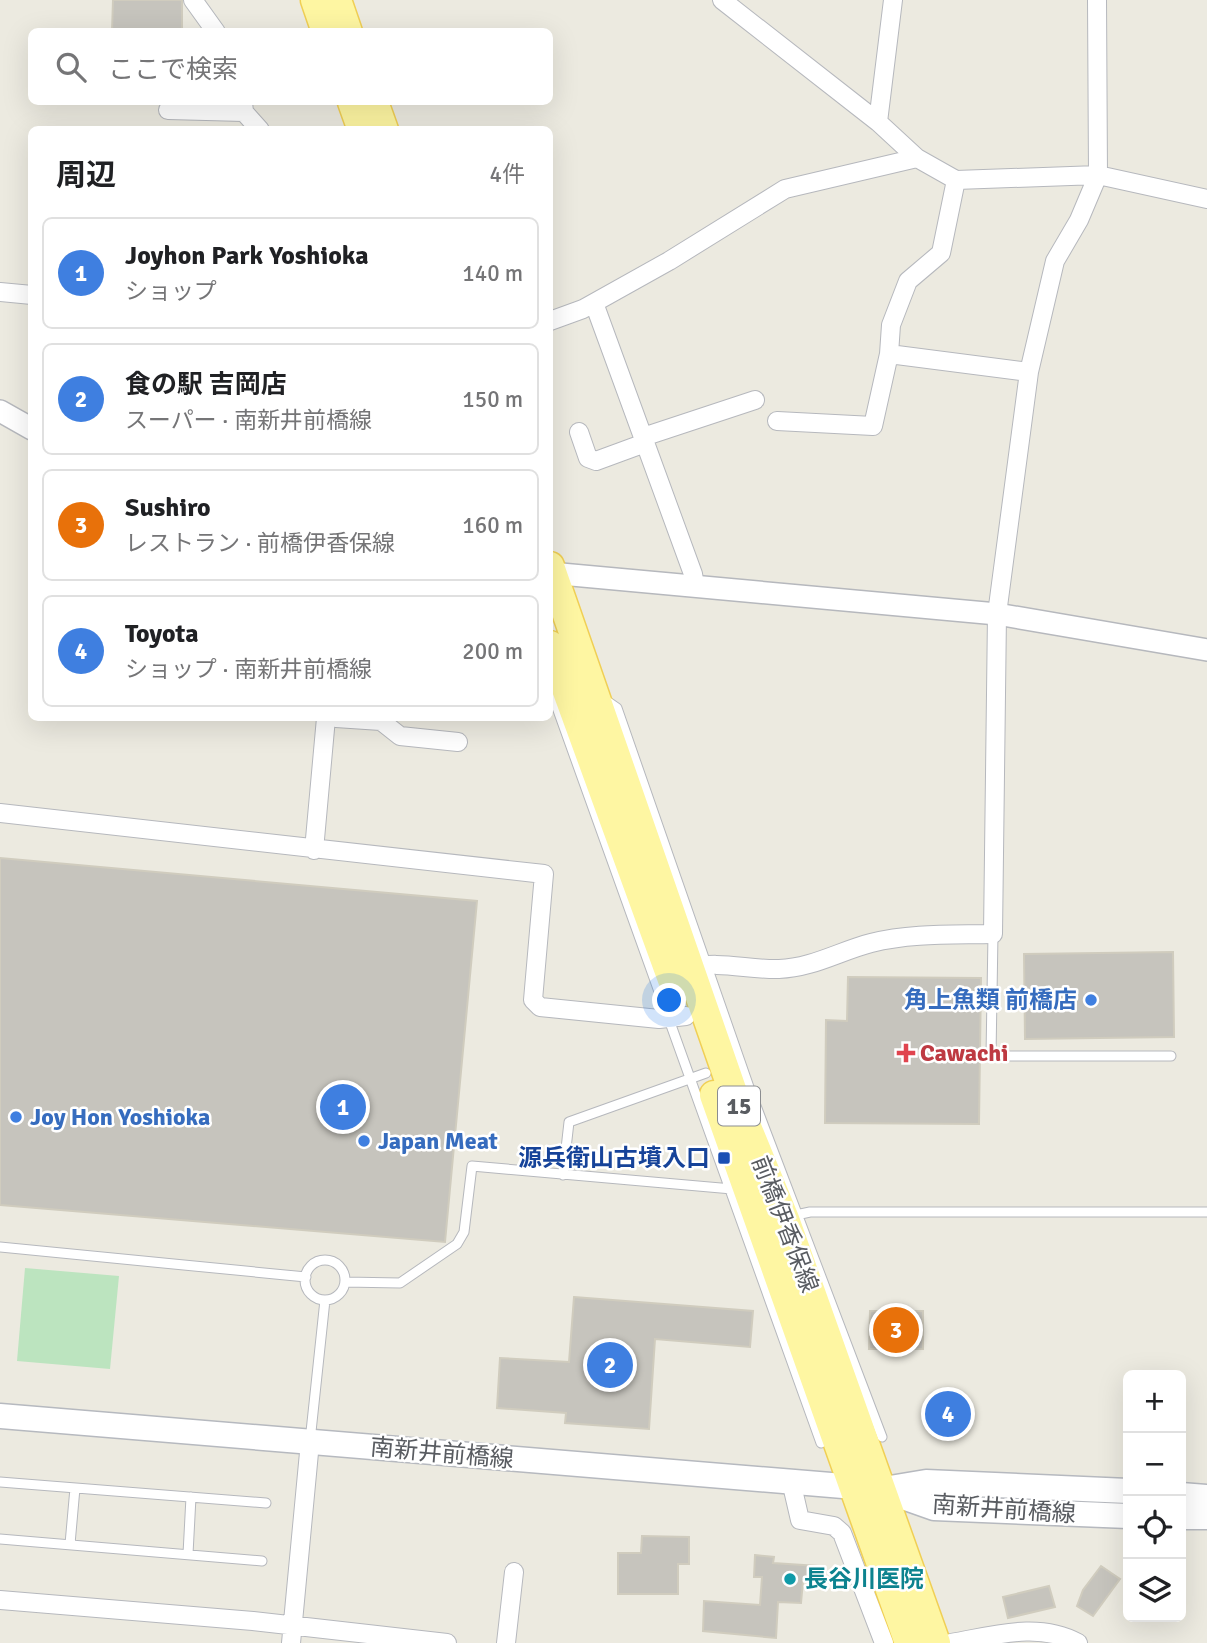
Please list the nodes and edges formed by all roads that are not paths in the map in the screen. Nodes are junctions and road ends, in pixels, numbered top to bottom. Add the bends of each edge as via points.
1 (193, 0) edge
2 (315, 0) edge
3 (337, 0) edge
4 (722, 0) edge
5 (893, 0) edge
6 (1097, 0) edge
7 (213, 28) edge
8 (325, 28) edge
9 (347, 28) edge
10 (353, 105) edge
11 (375, 105) edge
12 (244, 107) edge
13 (168, 110) dead end
14 (878, 122) junction
15 (257, 126) edge
16 (361, 126) edge
17 (383, 126) edge
18 (917, 158) junction
19 (1098, 175) junction
20 (956, 180) junction
21 (1207, 199) edge
22 (0, 292) edge
23 (28, 295) edge
24 (594, 303) junction
25 (553, 320) edge
26 (889, 354) junction
27 (1029, 372) junction
28 (755, 400) dead end
29 (0, 411) edge
30 (777, 421) dead end
31 (28, 427) edge
32 (579, 432) dead end
33 (644, 440) junction
34 (553, 571) edge
35 (553, 579) edge
36 (695, 586) junction
37 (997, 614) junction
38 (1207, 650) edge
39 (553, 657) edge
40 (553, 693) edge
41 (568, 718) junction
42 (326, 721) edge
43 (381, 721) edge
44 (458, 742) dead end
45 (0, 813) edge
46 (314, 850) junction
47 (660, 914) junction
48 (993, 934) junction
49 (698, 966) junction
50 (678, 1018) junction
51 (1171, 1056) dead end
52 (699, 1076) junction
53 (563, 1175) junction
54 (739, 1189) junction
55 (1207, 1212) edge
56 (792, 1217) junction
57 (0, 1247) edge
58 (306, 1277) junction
59 (345, 1282) junction
60 (325, 1300) junction
61 (803, 1367) junction
62 (853, 1382) junction
63 (0, 1416) edge
64 (882, 1437) dead end
65 (310, 1442) junction
66 (821, 1443) dead end
67 (791, 1481) junction
68 (0, 1482) edge
69 (855, 1487) junction
70 (75, 1488) junction
71 (883, 1490) junction
72 (1123, 1490) edge
73 (1186, 1495) edge
74 (191, 1497) junction
75 (1207, 1497) edge
76 (267, 1503) dead end
77 (1123, 1516) edge
78 (1186, 1517) edge
79 (1207, 1517) edge
80 (0, 1539) edge
81 (70, 1544) junction
82 (188, 1554) junction
83 (262, 1560) dead end
84 (514, 1572) dead end
85 (0, 1600) edge
86 (293, 1625) junction
87 (370, 1639) edge
88 (291, 1643) edge
89 (447, 1643) edge
90 (506, 1643) edge
91 (884, 1643) edge
92 (909, 1643) edge
93 (936, 1643) edge
94 (951, 1643) edge
95 (1078, 1643) edge

1 - 7 street
2 - 8 main road
3 - 9 main road
4 - 14 street
5 - 14 street
6 - 19 street
10 - 16 main road
11 - 17 main road
12 - 13 street
12 - 15 street
14 - 18 street
18 - 20 street
18 - 24 street via 785,188
19 - 20 street
19 - 21 street
19 - 27 street via 1055,261
20 - 26 street via 941,253 908,281 891,325
22 - 23 street
24 - 25 street
24 - 33 street
26 - 27 street
26 - 30 street via 873,426
27 - 37 street
28 - 33 street
29 - 31 street
32 - 33 street via 588,457 596,461
33 - 36 street
34 - 36 street
35 - 47 main road, 前橋伊香保線 / 15 via 593,692
36 - 37 street
37 - 38 street
37 - 48 street
39 - 41 main road, 前橋伊香保線 / 15
40 - 41 lane
41 - 47 main road, 前橋伊香保線 / 15
42 - 46 street
43 - 44 street via 400,736
45 - 46 street
46 - 50 street via 544,874 533,1000 540,1007
47 - 49 main road, 前橋伊香保線 / 15
47 - 50 main road, 前橋伊香保線 / 15
48 - 49 street via 913,935 779,969
48 - 51 lane via 991,1056
49 - 56 main road, 前橋伊香保線 / 15
50 - 52 main road, 前橋伊香保線 / 15
52 - 53 lane via 569,1122
52 - 54 main road, 前橋伊香保線 / 15
53 - 54 lane
53 - 59 lane via 472,1166 464,1232 457,1244 400,1283
54 - 61 main road, 前橋伊香保線 / 15
55 - 56 lane via 810,1212
56 - 62 main road, 前橋伊香保線 / 15
57 - 58 lane
58 - 59 lane via 317,1262 330,1261 341,1267
58 - 60 lane via 308,1290
59 - 60 lane via 337,1296
60 - 65 lane
61 - 66 lane
61 - 69 main road, 前橋伊香保線 / 15
62 - 64 lane
62 - 71 main road, 前橋伊香保線 / 15
63 - 65 main road, 南新井前橋線
65 - 67 main road, 南新井前橋線
65 - 86 street
67 - 69 main road, 南新井前橋線
67 - 91 street via 800,1520 834,1526 846,1541
68 - 70 lane
69 - 71 main road, 南新井前橋線
69 - 92 main road, 前橋伊香保線 / 15
70 - 74 lane
70 - 81 lane
71 - 72 main road, 南新井前橋線 via 926,1482
71 - 77 main road, 南新井前橋線 via 934,1508
71 - 93 main road, 前橋伊香保線 / 15
73 - 75 main road
74 - 76 lane
74 - 82 lane
78 - 79 main road
80 - 81 lane
81 - 82 lane
82 - 83 lane
84 - 90 street
85 - 86 street
86 - 87 street
86 - 88 street
87 - 89 street
94 - 95 street via 1038,1630

